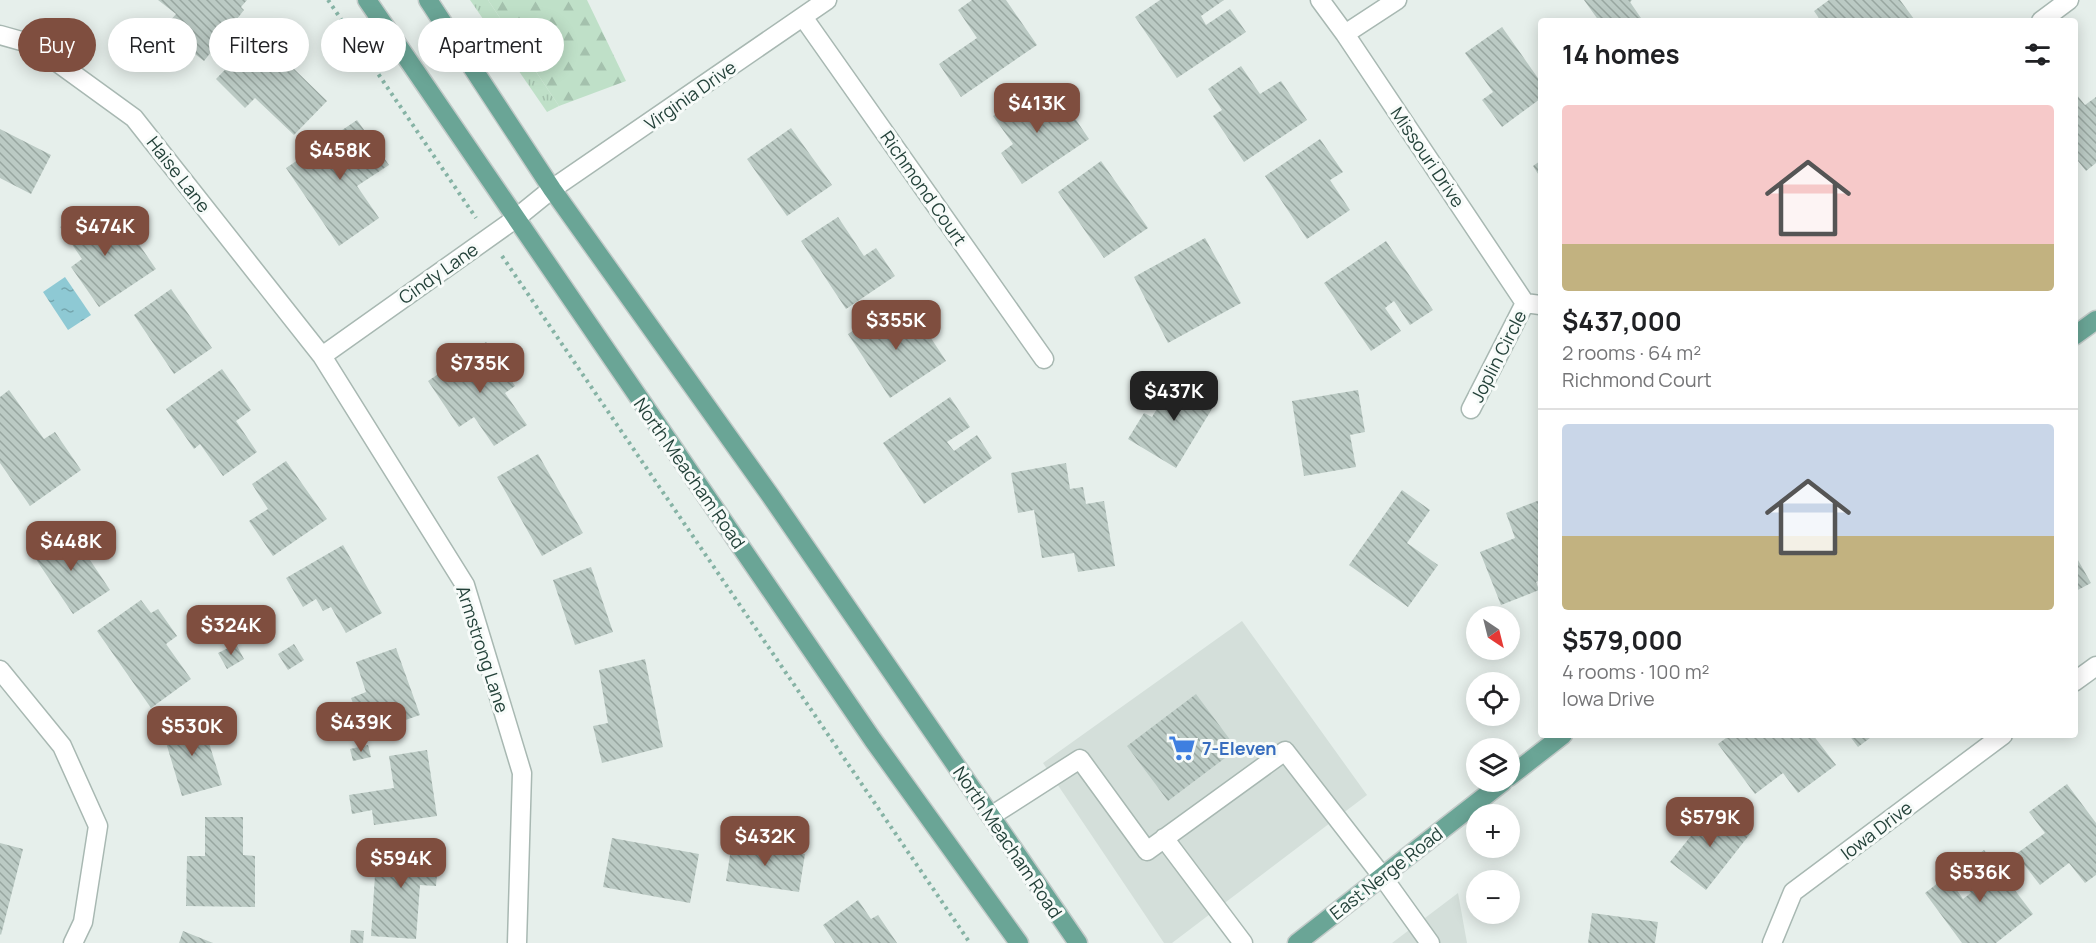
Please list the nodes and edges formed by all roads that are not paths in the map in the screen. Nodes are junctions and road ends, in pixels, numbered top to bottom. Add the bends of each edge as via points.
1 (367, 0) edge
2 (428, 0) edge
3 (827, 0) edge
4 (1320, 0) edge
5 (1397, 0) edge
6 (2069, 0) edge
7 (803, 17) junction
8 (2045, 18) edge
9 (0, 34) edge
10 (1346, 34) junction
11 (552, 189) junction
12 (515, 219) junction
13 (1533, 304) edge
14 (2096, 320) edge
15 (2078, 333) edge
16 (322, 356) junction
17 (1044, 359) dead end
18 (1471, 409) dead end
19 (2096, 666) edge
20 (0, 670) edge
21 (2078, 679) edge
22 (1559, 738) edge
23 (1999, 738) edge
24 (1520, 768) edge
25 (1490, 792) edge
26 (991, 816) junction
27 (1164, 838) junction
28 (1382, 876) junction
29 (73, 943) edge
30 (517, 943) edge
31 (1019, 943) edge
32 (1078, 943) edge
33 (1243, 943) edge
34 (1297, 943) edge
35 (1430, 943) edge
36 (1772, 943) edge

1 - 12 main road, North Meacham Road
2 - 11 main road, North Meacham Road
3 - 7 street, Virginia Drive
4 - 10 street, Missouri Drive
5 - 10 street
6 - 8 street
7 - 11 street, Virginia Drive
7 - 17 street, Richmond Court
9 - 16 street, Haise Lane via 32,44 134,118
10 - 13 street, Missouri Drive
11 - 12 street, Cindy Lane
11 - 26 main road, North Meacham Road via 770,495
12 - 16 street, Cindy Lane
12 - 31 main road, North Meacham Road via 873,740
13 - 18 street, Joplin Circle
14 - 15 main road
16 - 30 street, Armstrong Lane via 465,585 522,773
19 - 21 street
20 - 29 street via 62,746 98,826 83,922
22 - 24 main road
23 - 36 street, Iowa Drive via 1793,892
25 - 28 main road, East Nerge Road
26 - 27 street via 1080,759 1147,851
26 - 32 main road, North Meacham Road
27 - 28 street via 1285,751
27 - 33 street
28 - 34 main road, East Nerge Road
28 - 35 street

